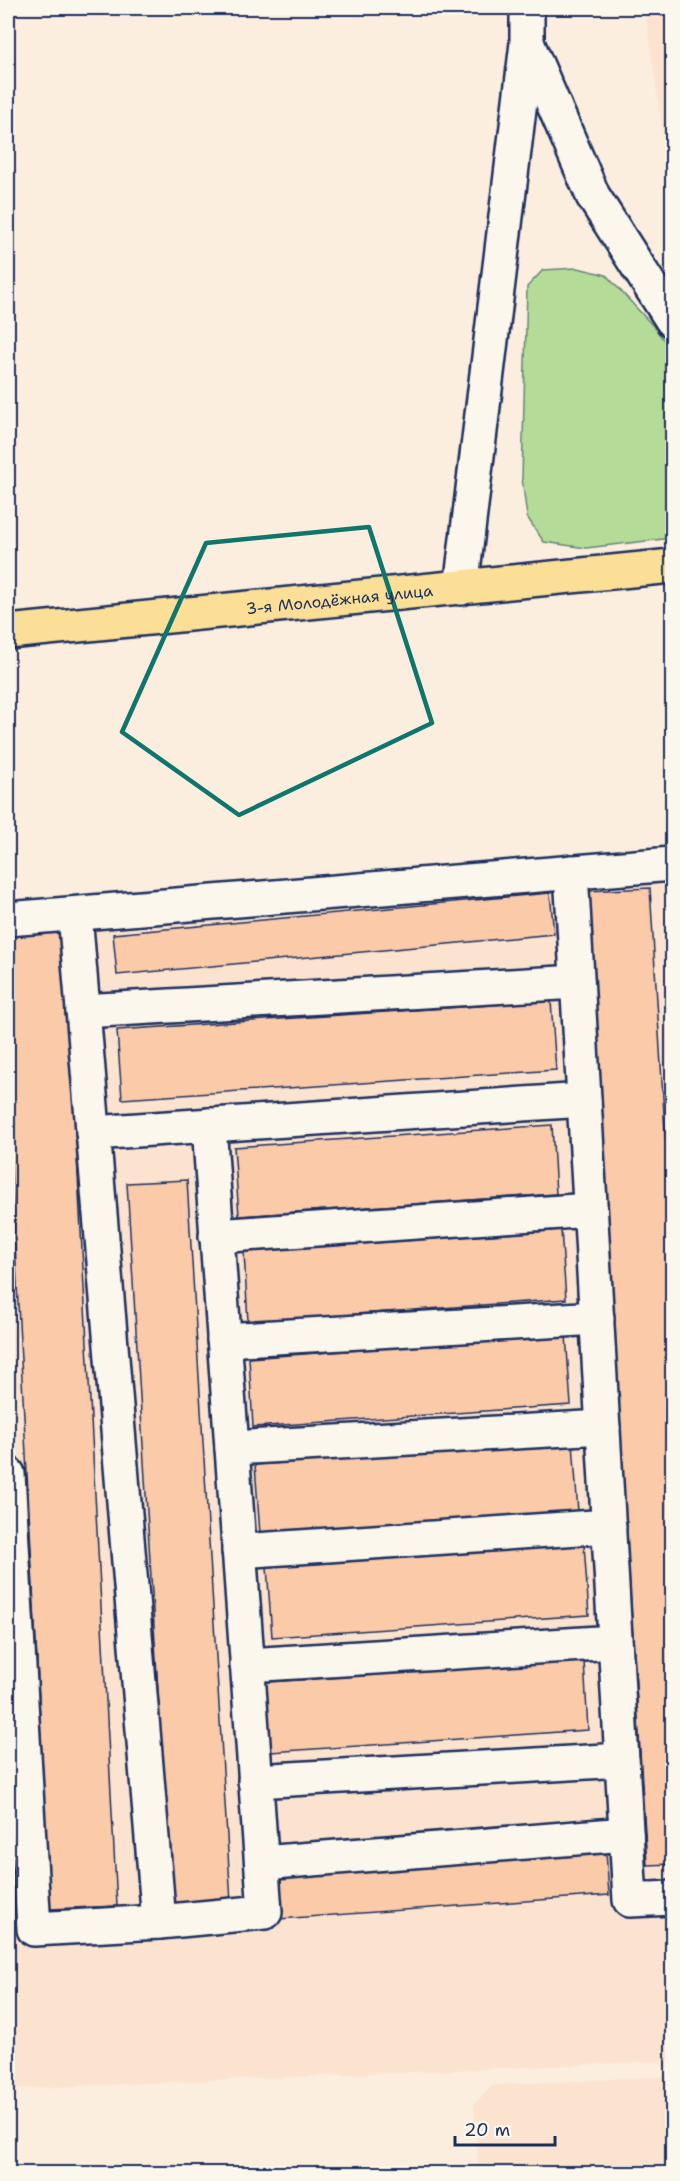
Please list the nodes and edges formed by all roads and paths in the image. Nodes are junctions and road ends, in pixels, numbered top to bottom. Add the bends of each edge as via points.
1 (527, 8) edge
2 (527, 43) junction
3 (672, 320) edge
4 (672, 566) edge
5 (461, 588) junction
6 (8, 632) edge
7 (672, 864) edge
8 (571, 872) junction
9 (75, 914) junction
10 (8, 919) edge
11 (577, 982) junction
12 (83, 1011) junction
13 (584, 1100) junction
14 (209, 1125) junction
15 (93, 1133) junction
16 (590, 1210) junction
17 (216, 1236) junction
18 (597, 1318) junction
19 (224, 1340) junction
20 (603, 1427) junction
21 (232, 1448) junction
22 (8, 1474) edge
23 (609, 1526) junction
24 (239, 1551) junction
25 (10, 1566) edge
26 (615, 1642) junction
27 (247, 1665) junction
28 (13, 1669) edge
29 (622, 1760) junction
30 (255, 1781) junction
31 (17, 1789) edge
32 (626, 1834) junction
33 (261, 1863) junction
34 (19, 1864) edge
35 (672, 1898) edge
36 (159, 1922) junction

1 - 2 street
2 - 3 street via 594,196
2 - 5 street
4 - 5 main road, 3-я Молодёжная улица
5 - 6 main road, 3-я Молодёжная улица
7 - 8 street
8 - 9 street
8 - 11 street
9 - 10 street
9 - 12 street
11 - 12 street
11 - 13 street
12 - 15 street
13 - 14 street
13 - 16 street
14 - 15 street
14 - 17 street
15 - 36 street
16 - 17 street
16 - 18 street
17 - 19 street
18 - 19 street
18 - 20 street
19 - 21 street
20 - 21 street
20 - 23 street
21 - 24 street
22 - 25 street
23 - 24 street
23 - 26 street
24 - 27 street
25 - 28 street
26 - 27 street
26 - 29 street
27 - 30 street
28 - 31 street
29 - 30 street
29 - 32 street
30 - 33 street
31 - 34 street
32 - 33 street
32 - 35 street via 630,1899
33 - 36 street via 265,1912
34 - 36 street via 34,1929

